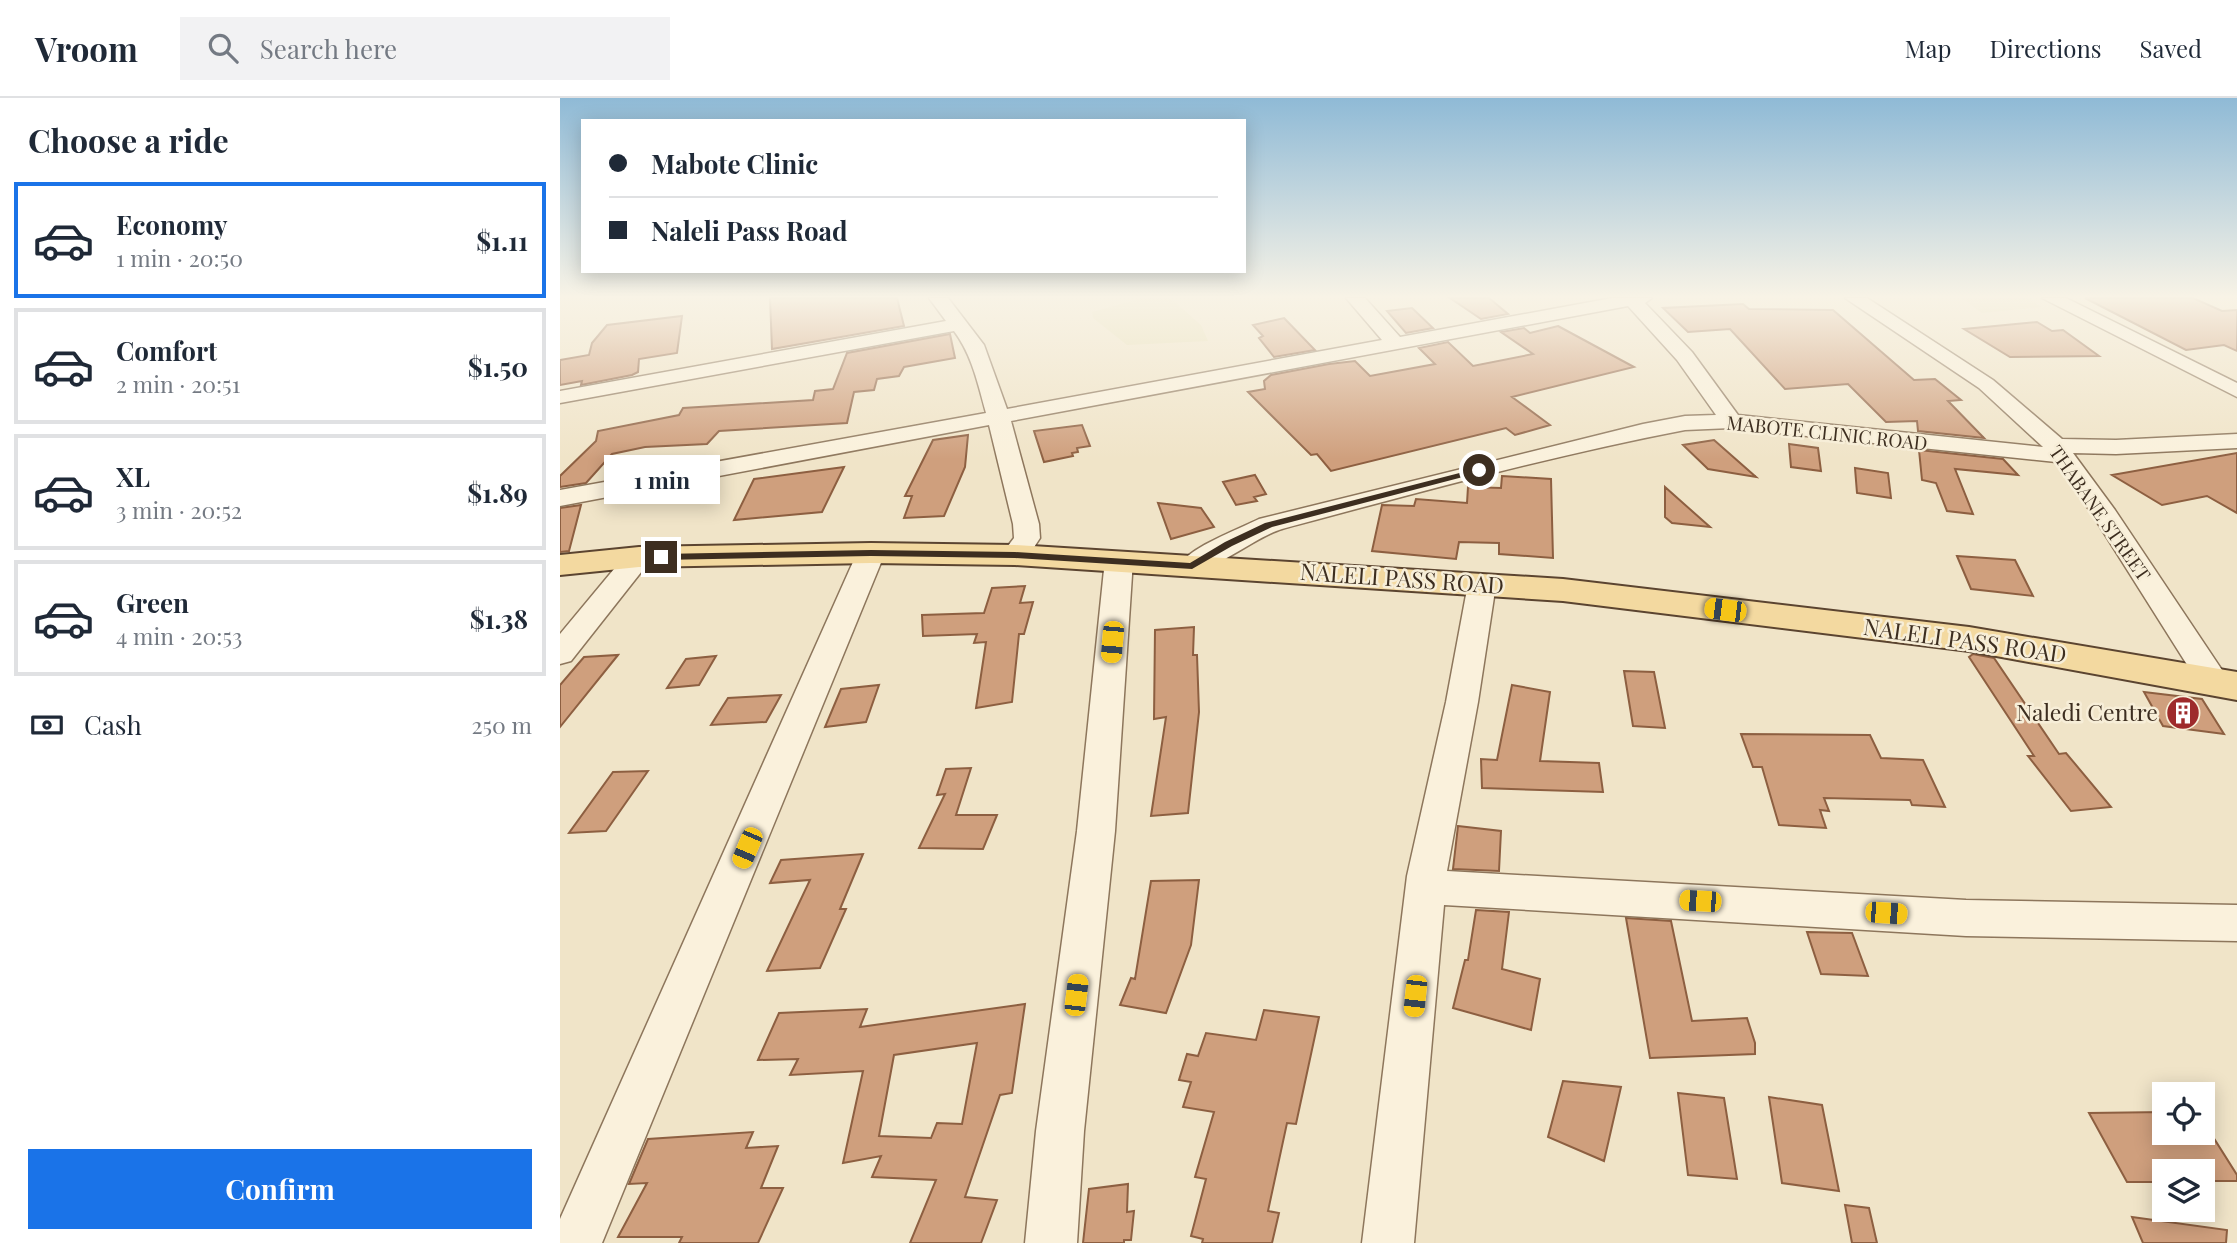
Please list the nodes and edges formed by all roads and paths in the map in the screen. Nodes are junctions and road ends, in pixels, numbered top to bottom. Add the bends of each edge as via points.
1 (811, 351) edge
2 (976, 351) edge
3 (1357, 351) edge
4 (1680, 351) edge
5 (1936, 351) edge
6 (2158, 351) edge
7 (2237, 391) edge
8 (560, 397) edge
9 (999, 419) junction
10 (1731, 421) junction
11 (2237, 441) edge
12 (2060, 451) junction
13 (560, 498) edge
14 (871, 553) junction
15 (1015, 555) junction
16 (639, 557) junction
17 (1119, 560) junction
18 (560, 565) edge
19 (1192, 566) junction
20 (1482, 584) junction
21 (560, 654) edge
22 (2226, 684) edge
23 (1427, 887) junction
24 (2237, 923) edge
25 (576, 1243) edge
26 (1051, 1243) edge
27 (1388, 1243) edge

1 - 8 street
2 - 9 street
3 - 9 street
4 - 10 street
5 - 12 street, THABANE STREET via 1986,384
6 - 7 street
9 - 13 street
9 - 15 street via 1026,524 1027,538
10 - 12 street, MABOTE CLINIC ROAD
10 - 19 street, MABOTE CLINIC ROAD via 1643,431 1356,500 1268,525
11 - 12 street, MABOTE CLINIC ROAD
12 - 22 street, THABANE STREET
14 - 15 main road, NALELI PASS ROAD
14 - 16 main road, NALELI PASS ROAD
14 - 25 street
15 - 17 main road, NALELI PASS ROAD
16 - 18 main road, NALELI PASS ROAD
16 - 21 street
17 - 19 main road, NALELI PASS ROAD
17 - 26 street via 1097,831
19 - 20 main road, NALELI PASS ROAD
20 - 22 main road, NALELI PASS ROAD via 1969,639
20 - 23 street
23 - 24 street via 1966,918
23 - 27 street

